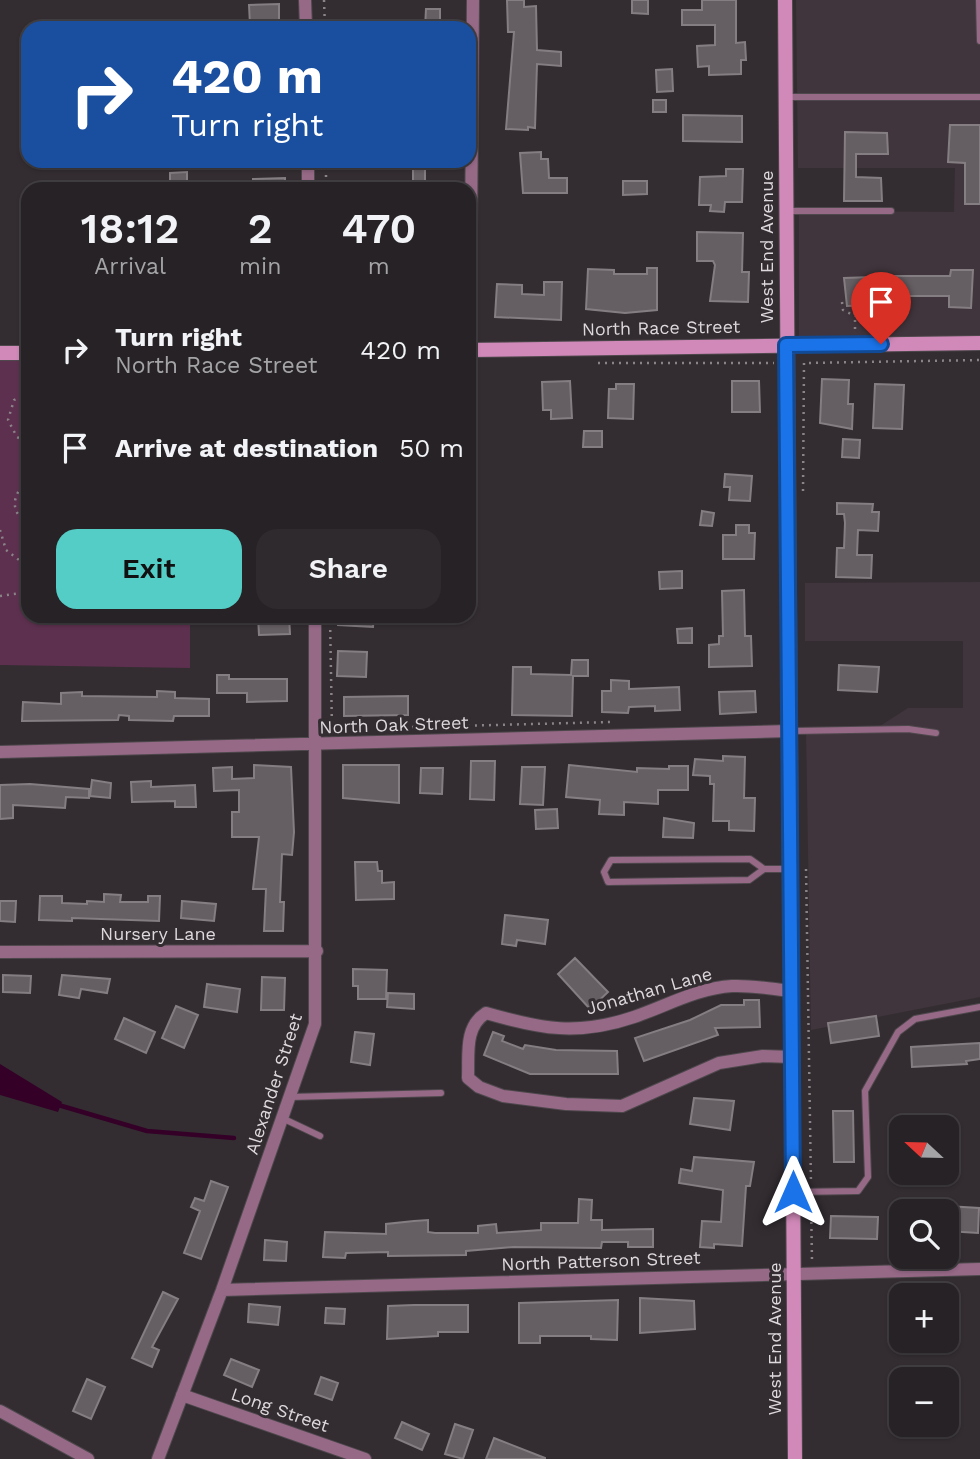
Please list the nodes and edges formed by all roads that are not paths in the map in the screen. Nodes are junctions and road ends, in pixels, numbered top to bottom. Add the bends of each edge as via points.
1 (305, 0) edge
2 (473, 0) edge
3 (785, 0) edge
4 (979, 0) edge
5 (306, 21) edge
6 (473, 21) edge
7 (980, 41) edge
8 (786, 97) junction
9 (980, 97) edge
10 (787, 211) junction
11 (891, 211) dead end
12 (980, 343) edge
13 (786, 345) junction
14 (476, 350) edge
15 (0, 353) edge
16 (21, 353) edge
17 (315, 623) edge
18 (789, 731) junction
19 (936, 733) dead end
20 (317, 745) junction
21 (0, 752) edge
22 (764, 869) junction
23 (791, 869) junction
24 (317, 950) junction
25 (0, 952) edge
26 (792, 991) junction
27 (980, 1007) edge
28 (792, 1057) junction
29 (441, 1093) dead end
30 (290, 1097) junction
31 (282, 1118) junction
32 (320, 1136) dead end
33 (793, 1192) junction
34 (980, 1269) edge
35 (794, 1273) junction
36 (222, 1290) junction
37 (182, 1395) junction
38 (0, 1412) edge
39 (88, 1459) edge
40 (158, 1459) edge
41 (365, 1459) edge
42 (795, 1459) edge

1 - 5 street
2 - 6 street
3 - 8 main road, West End Avenue
4 - 7 lane
8 - 9 lane
8 - 10 main road, West End Avenue
10 - 11 lane
10 - 13 main road, West End Avenue
12 - 13 main road, North Race Street
13 - 14 main road, North Race Street
13 - 18 main road, West End Avenue
15 - 16 main road
17 - 20 street, Alexander Street
18 - 19 lane via 908,729
18 - 20 street, North Oak Street
18 - 23 main road, West End Avenue
20 - 21 street, North Oak Street
20 - 24 street, Alexander Street
22 - 22 lane via 750,859 611,860 604,872 607,882 750,880
22 - 23 lane
23 - 26 main road, West End Avenue
24 - 25 street, Nursery Lane
24 - 30 street, Alexander Street via 315,1024
26 - 28 main road, West End Avenue
26 - 28 street, Jonathan Lane via 732,986 667,1002 635,1017 568,1030 537,1028 486,1013 470,1031 468,1078 503,1096 622,1106 719,1063
27 - 33 lane via 915,1019 898,1032 865,1091 868,1177 859,1192
28 - 33 main road, West End Avenue
29 - 30 lane
30 - 31 street, Alexander Street
31 - 32 lane
31 - 36 street, Alexander Street
33 - 35 main road, West End Avenue
34 - 35 street, North Patterson Street
35 - 36 street, North Patterson Street
35 - 42 main road, West End Avenue
36 - 37 street, Alexander Street
37 - 40 street, Alexander Street
37 - 41 street, Long Street
38 - 39 street

